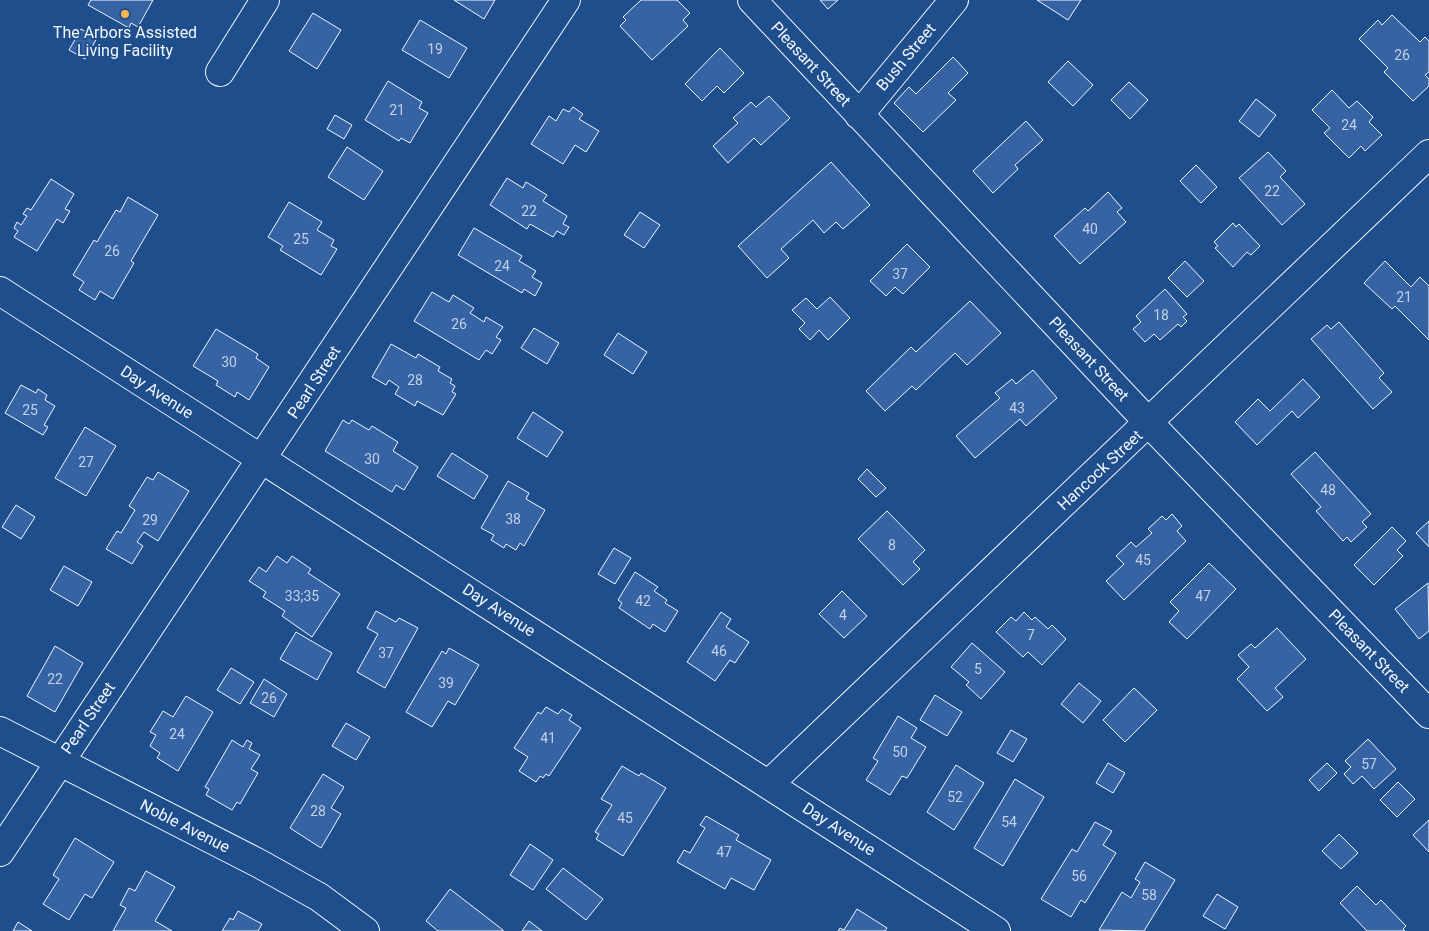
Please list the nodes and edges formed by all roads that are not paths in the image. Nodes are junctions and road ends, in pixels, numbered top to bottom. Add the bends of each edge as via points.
1 (265, 0) edge
2 (566, 0) edge
3 (752, 0) edge
4 (954, 0) edge
5 (220, 72) dead end
6 (859, 115) junction
7 (1429, 154) edge
8 (0, 291) edge
9 (1150, 423) junction
10 (263, 459) junction
11 (1429, 714) edge
12 (0, 731) edge
13 (58, 762) junction
14 (769, 784) junction
15 (0, 852) edge
16 (365, 931) edge
17 (996, 931) edge

1 - 5 street
2 - 10 street, Pearl Street
3 - 6 street, Pleasant Street
4 - 6 street, Bush Street
6 - 9 street, Pleasant Street
7 - 9 street, Hancock Street
8 - 10 street, Day Avenue
9 - 11 street, Pleasant Street
9 - 14 street, Hancock Street
10 - 13 street, Pearl Street
10 - 14 street, Day Avenue
12 - 13 street, Noble Avenue
13 - 15 street, Pearl Street
13 - 16 street, Noble Avenue via 260,864 319,897
14 - 17 street, Day Avenue

